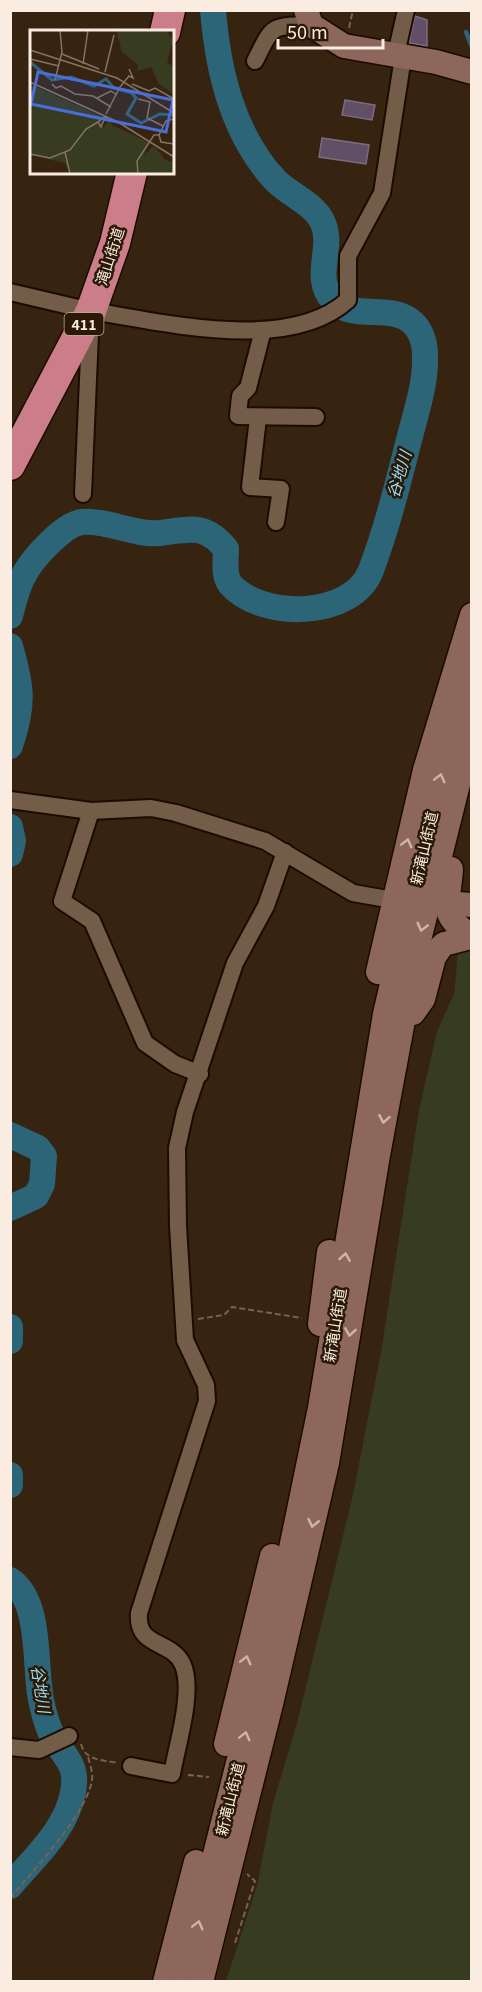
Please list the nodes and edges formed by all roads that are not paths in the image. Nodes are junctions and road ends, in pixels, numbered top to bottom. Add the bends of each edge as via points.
1 (170, 10) edge
2 (406, 10) edge
3 (312, 23) edge
4 (165, 30) edge
5 (400, 56) junction
6 (255, 61) dead end
7 (471, 72) edge
8 (132, 174) edge
9 (10, 292) edge
10 (91, 311) junction
11 (263, 330) junction
12 (316, 417) dead end
13 (258, 418) junction
14 (15, 447) edge
15 (83, 494) dead end
16 (276, 522) dead end
17 (471, 615) edge
18 (471, 666) edge
19 (471, 728) edge
20 (457, 783) junction
21 (14, 800) edge
22 (91, 811) junction
23 (285, 852) junction
24 (397, 900) junction
25 (471, 937) edge
26 (401, 1031) junction
27 (200, 1074) junction
28 (320, 1408) junction
29 (310, 1453) junction
30 (69, 1736) road end
31 (10, 1747) edge
32 (131, 1766) road end
33 (165, 1982) edge
34 (183, 1982) edge
35 (201, 1982) edge

1 - 4 highway
2 - 5 street
3 - 5 main road via 344,46
3 - 6 street via 278,26 270,32
5 - 7 main road
5 - 11 street via 382,193 348,256 342,306 315,322
8 - 10 highway, 滝山街道 / 411 via 115,243
9 - 10 street
10 - 11 street via 218,329
10 - 14 highway, 滝山街道 / 411
10 - 15 street
11 - 13 street via 248,387 240,396 238,416
12 - 13 street
13 - 16 street via 250,487 281,489
24 -> 17 main road via 427,760
28 -> 18 main road, 新滝山街道 via 385,1014 442,769
19 - 20 main road, 新滝山街道
20 - 25 main road via 446,907 450,920
20 -> 26 main road, 新滝山街道
21 - 22 street
22 - 23 street via 160,810 265,842
22 - 27 street via 62,901 92,921 145,1043 175,1064
23 - 24 street via 353,893
23 - 27 street via 263,915 235,963
24 - 28 main road via 346,1140 321,1300
25 - 26 main road via 440,948 423,999
26 -> 35 main road, 新滝山街道 via 327,1463
27 - 32 street via 185,1112 177,1148 178,1226 185,1340 206,1385 207,1401 138,1624 141,1633 182,1662 186,1693 172,1774
28 - 29 main road, 新滝山街道
33 -> 29 main road via 287,1489
34 -> 29 main road, 新滝山街道 via 271,1634
30 - 31 street via 30,1750

